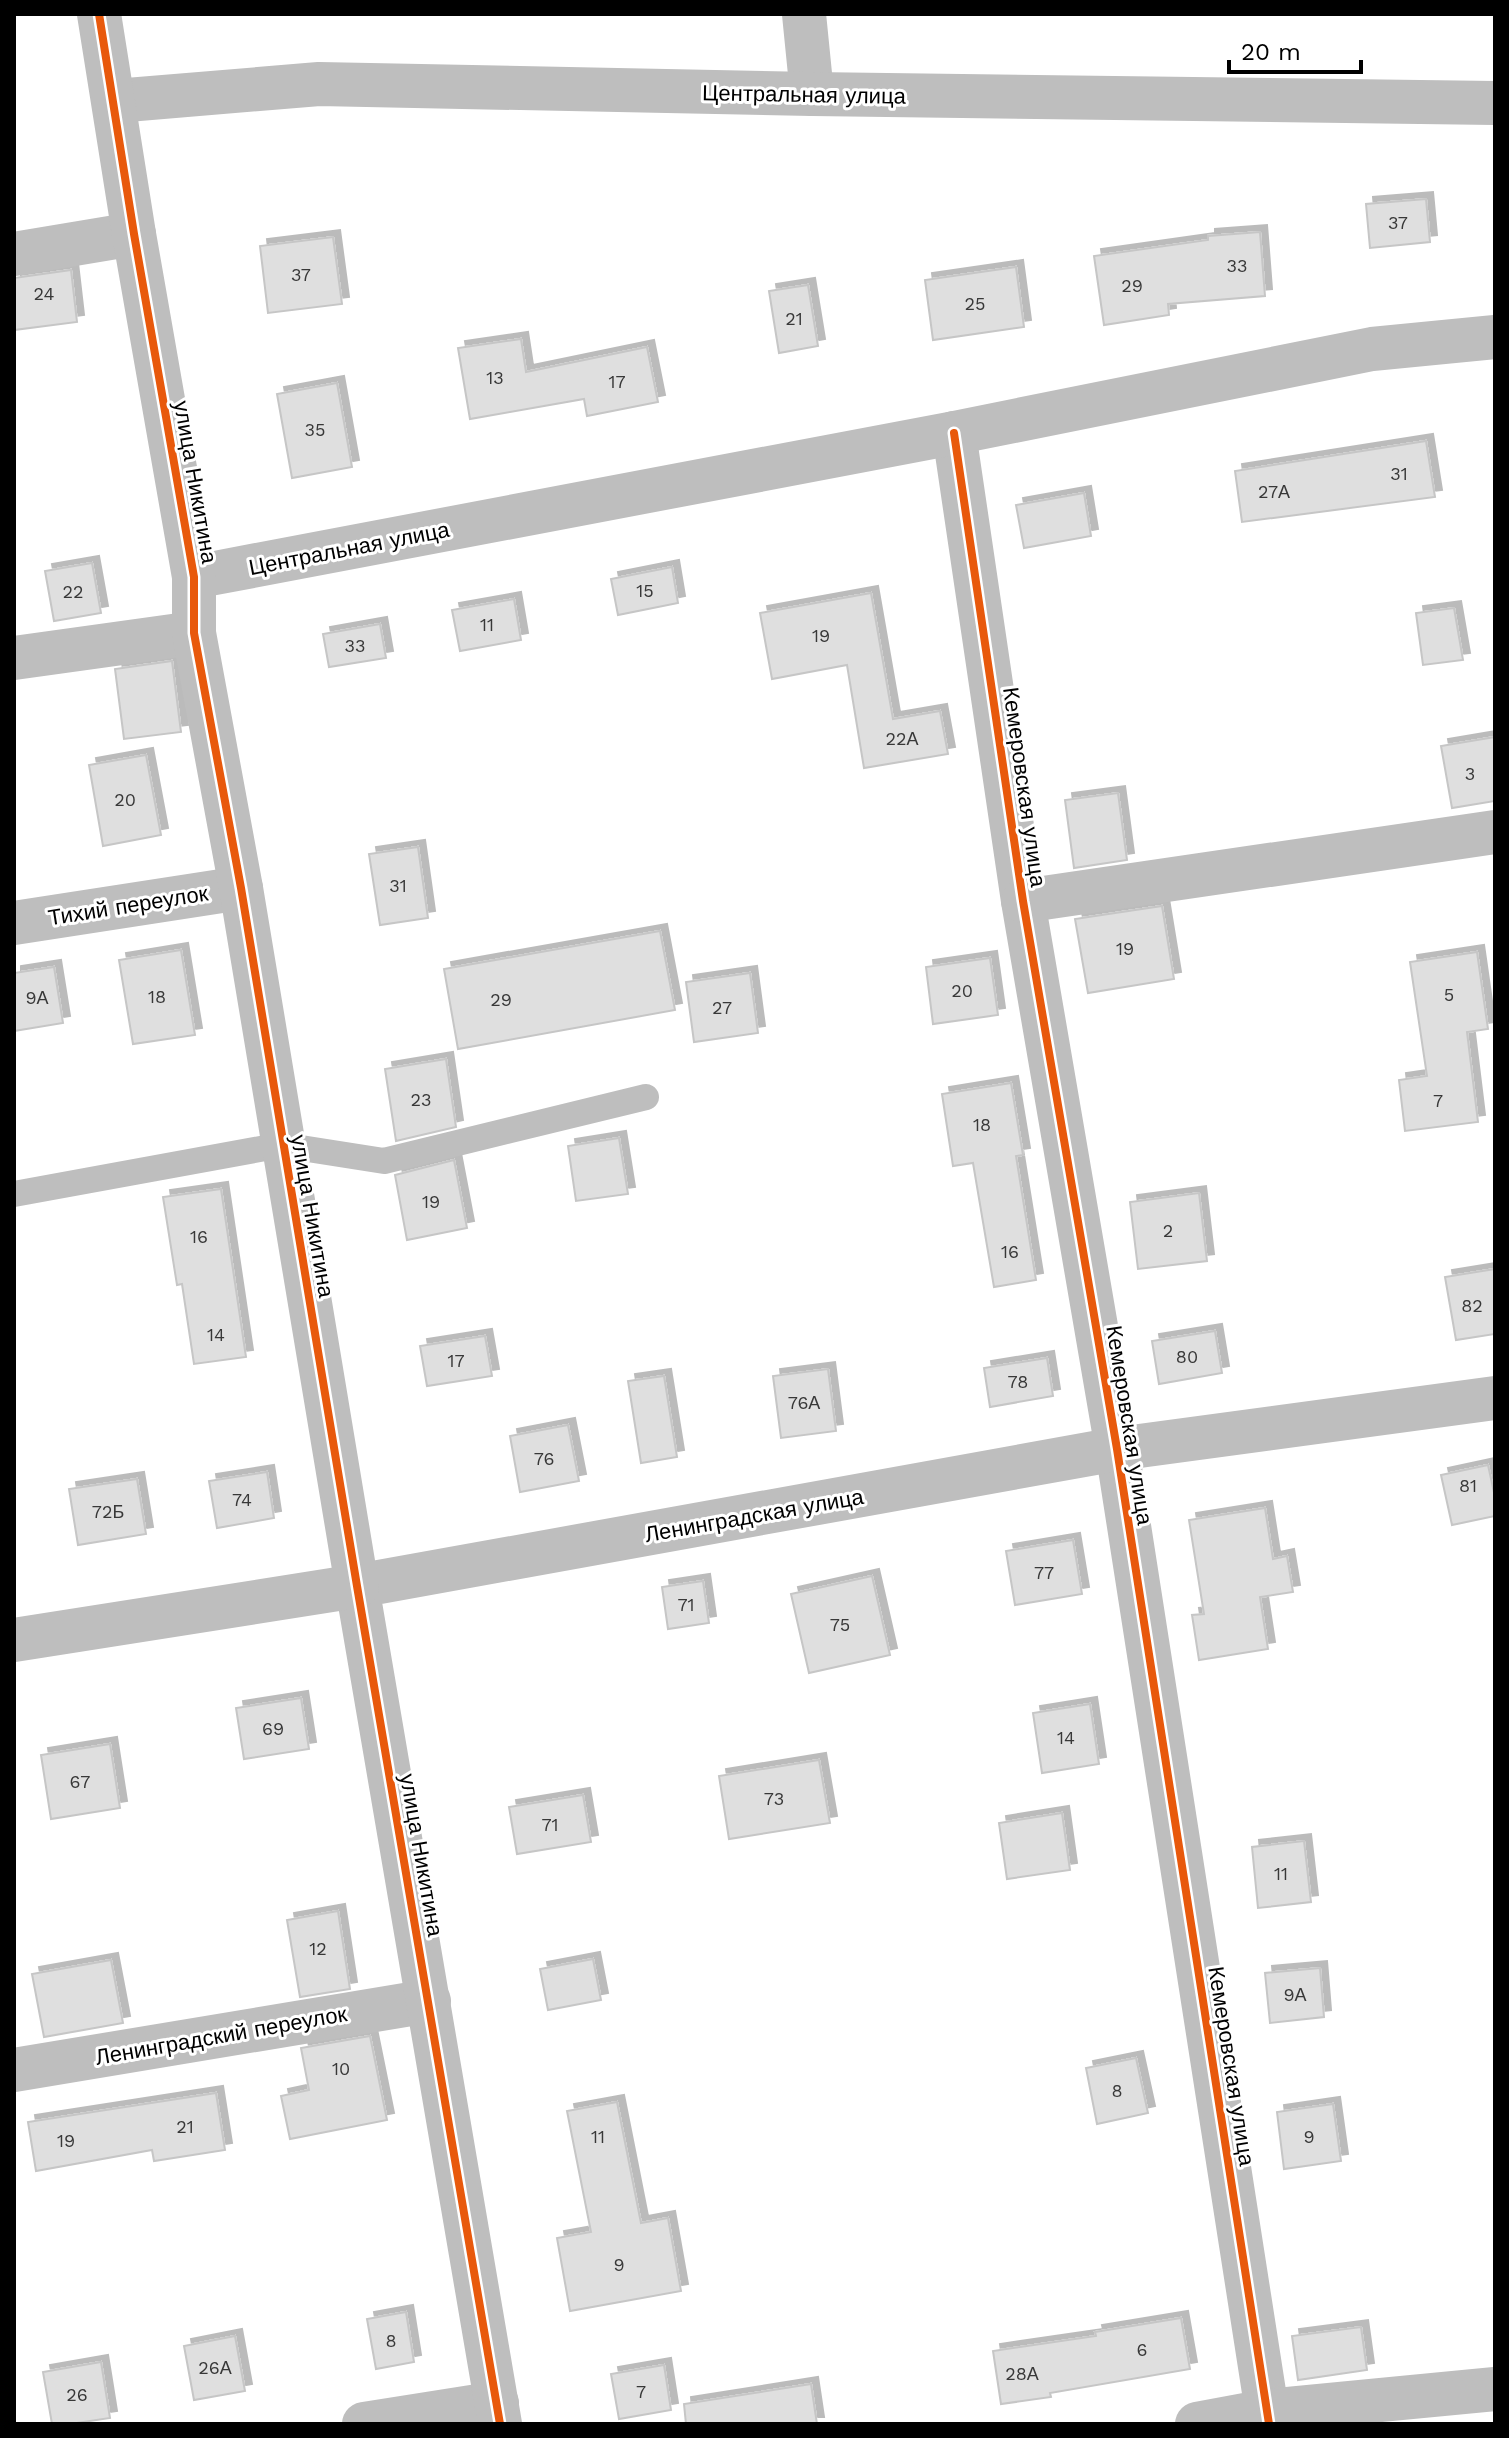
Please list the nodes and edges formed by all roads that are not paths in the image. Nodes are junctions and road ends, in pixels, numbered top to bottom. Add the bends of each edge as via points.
1 (99, 14) edge
2 (804, 14) edge
3 (812, 94) junction
4 (115, 101) junction
5 (1495, 103) edge
6 (134, 234) junction
7 (14, 254) edge
8 (1495, 337) edge
9 (954, 433) junction
10 (194, 577) junction
11 (194, 633) junction
12 (14, 658) edge
13 (1495, 832) edge
14 (241, 888) junction
15 (1023, 901) junction
16 (14, 923) edge
17 (646, 1097) dead end
18 (282, 1145) junction
19 (14, 1194) edge
20 (1495, 1398) edge
21 (1117, 1449) junction
22 (357, 1586) junction
23 (14, 1640) edge
24 (429, 2001) junction
25 (14, 2070) edge
26 (1495, 2389) edge
27 (498, 2414) edge
28 (1268, 2417) edge
29 (364, 2424) edge
30 (1197, 2424) edge

1 - 4 street, улица Никитина
2 - 3 street
3 - 4 street, Центральная улица via 319,84
3 - 5 street, Центральная улица
4 - 6 street, улица Никитина
6 - 7 street
6 - 10 street, улица Никитина
8 - 9 street, Центральная улица via 1372,349
9 - 10 street, Центральная улица
9 - 15 street, Кемеровская улица
10 - 11 street, улица Никитина
11 - 12 street
11 - 14 street, улица Никитина
13 - 15 street
14 - 16 street, Тихий переулок
14 - 18 street, улица Никитина
15 - 21 street, Кемеровская улица
17 - 18 lane via 384,1161
18 - 19 lane
18 - 22 street, улица Никитина
20 - 21 street, Ленинградская улица
21 - 22 street, Ленинградская улица
21 - 28 street, Кемеровская улица
22 - 23 street, Ленинградская улица
22 - 24 street, улица Никитина
24 - 25 street, Ленинградский переулок
24 - 27 street, улица Никитина
26 - 28 street
27 - 29 street
28 - 30 street

